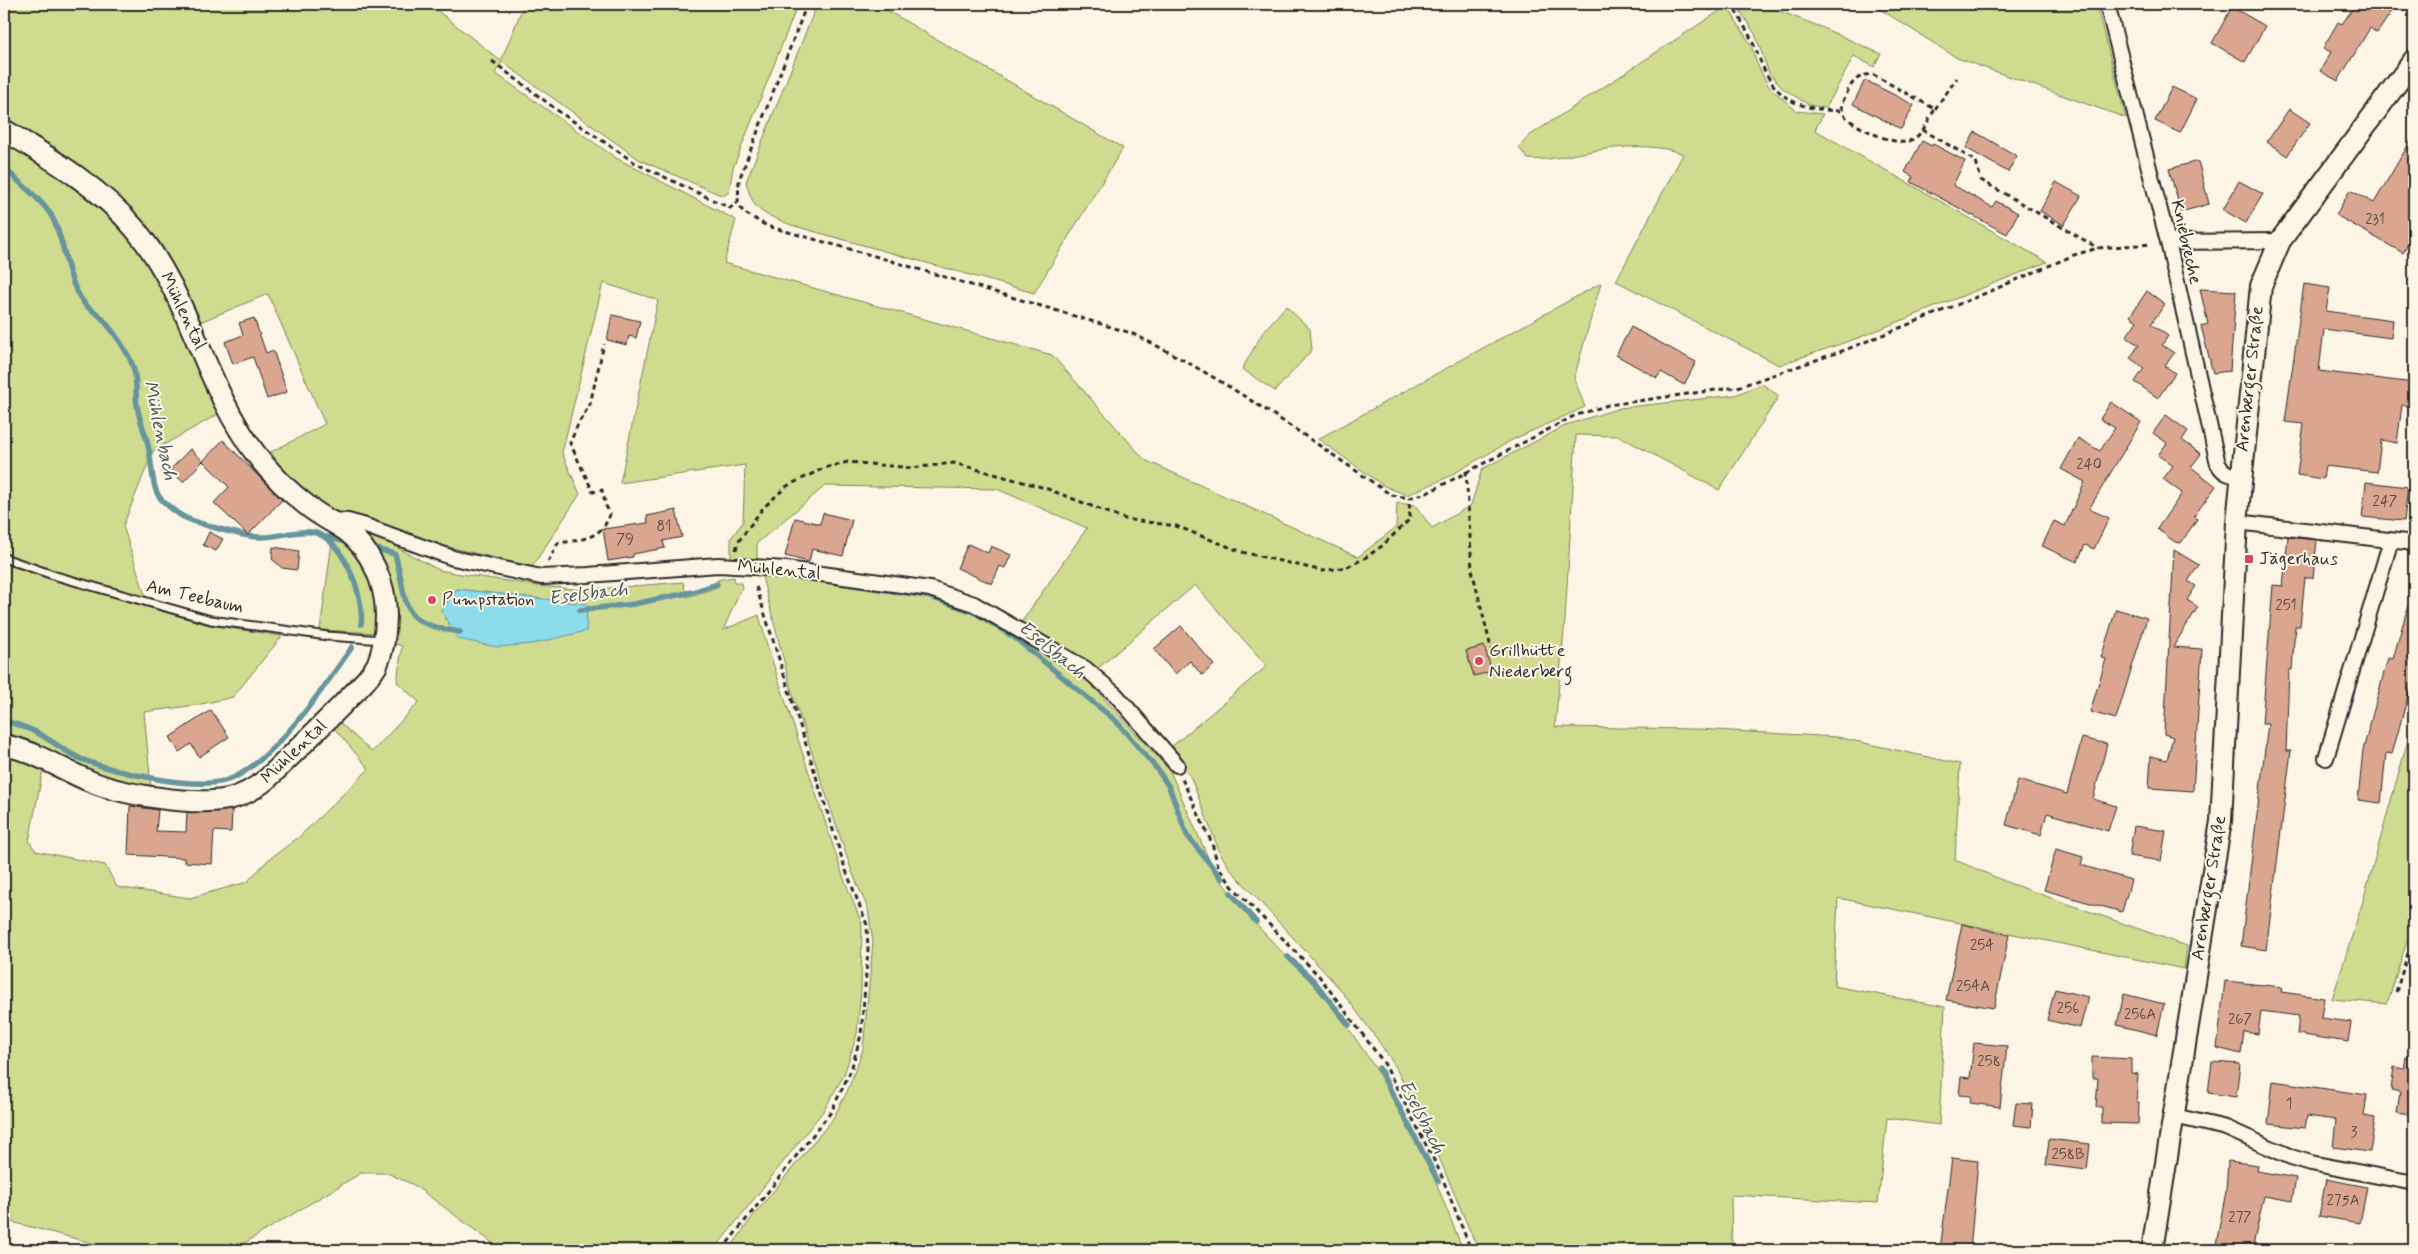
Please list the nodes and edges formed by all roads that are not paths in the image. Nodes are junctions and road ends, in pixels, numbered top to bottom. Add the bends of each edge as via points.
1 (2107, 4) edge
2 (2414, 60) edge
3 (4, 130) edge
4 (2280, 240) junction
5 (2168, 242) junction
6 (2240, 476) junction
7 (330, 521) junction
8 (2237, 522) junction
9 (2391, 540) junction
10 (2414, 543) edge
11 (4, 558) edge
12 (384, 640) junction
13 (4, 745) edge
14 (2326, 758) dead end
15 (1176, 765) road end
16 (2174, 1116) junction
17 (2414, 1183) edge
18 (2152, 1250) edge

1 - 5 street, Kniebreche
2 - 4 street, Arenberger Straße
3 - 7 street, Mühlental via 83,181 135,229 168,278 229,411 251,446 300,500
4 - 5 street
4 - 6 street, Arenberger Straße via 2267,268 2258,305
5 - 6 street, Kniebreche via 2218,464 2229,475
6 - 8 street, Arenberger Straße
7 - 12 street, Mühlental via 364,549 379,576 385,600
7 - 15 street, Mühlental via 348,521 453,558 541,577 687,566 733,566 833,575 930,589 974,604 1086,669 1116,695
8 - 9 street
8 - 16 street, Arenberger Straße via 2221,821
9 - 10 street
9 - 14 street
11 - 12 lane, Am Teebaum via 211,620
12 - 13 street, Mühlental via 372,673 353,694 263,782 228,799 206,801 119,791 31,753
16 - 17 street via 2226,1128 2311,1163
16 - 18 street, Arenberger Straße

